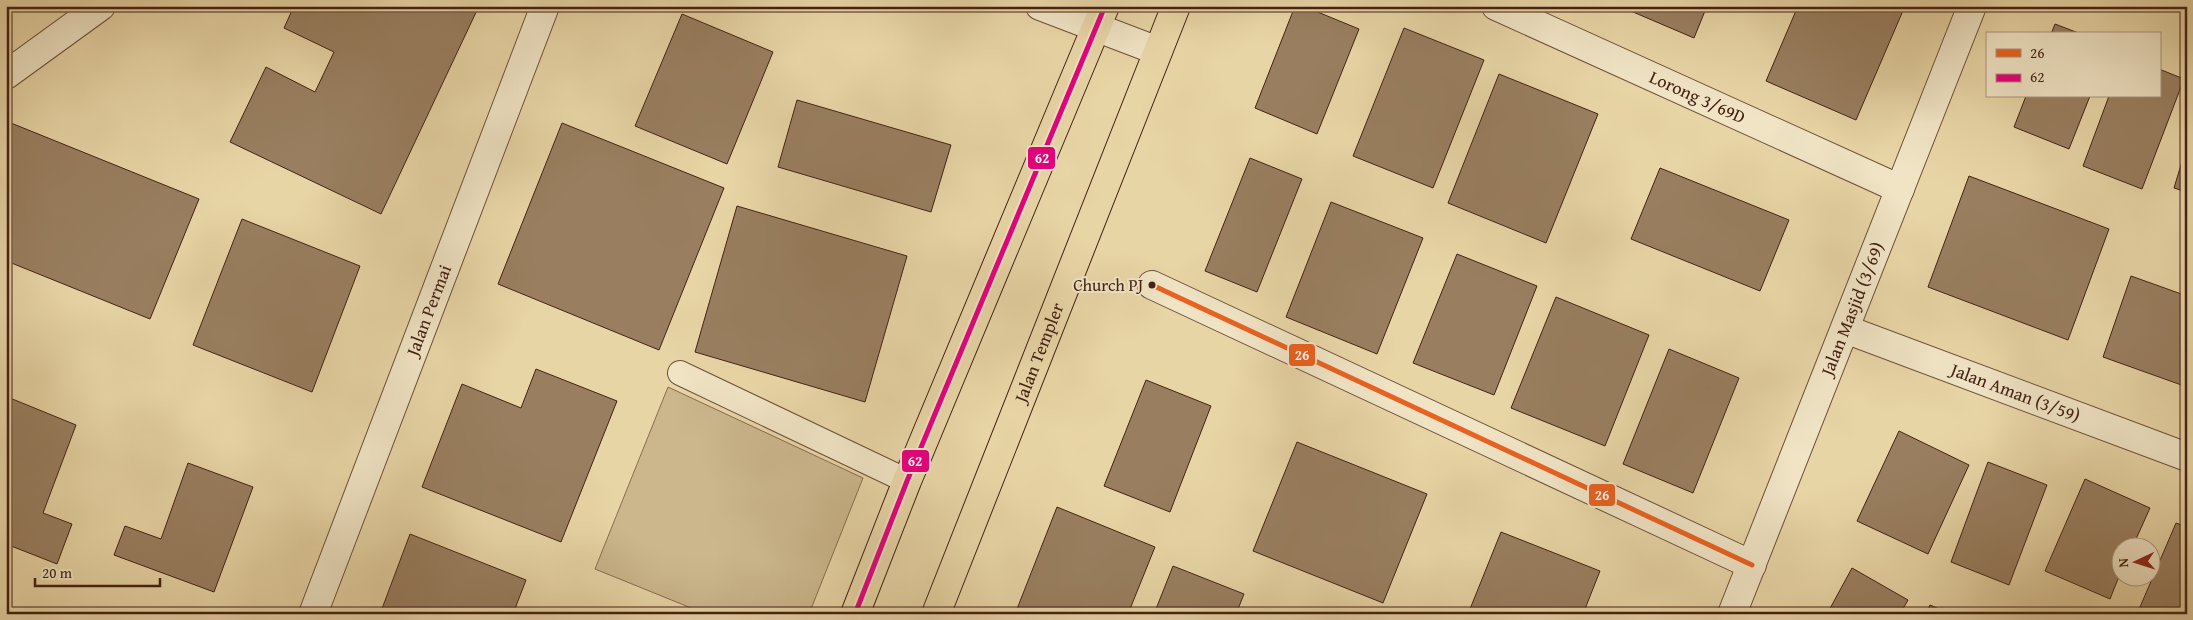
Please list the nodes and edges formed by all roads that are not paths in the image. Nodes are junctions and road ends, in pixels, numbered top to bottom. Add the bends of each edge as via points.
1 (101, 6) edge
2 (545, 6) edge
3 (1040, 6) edge
4 (1176, 6) edge
5 (1496, 6) edge
6 (1972, 6) edge
7 (1101, 17) edge
8 (1158, 51) junction
9 (6, 75) edge
10 (1900, 189) junction
11 (1152, 285) dead end
12 (1845, 329) junction
13 (680, 372) dead end
14 (2187, 457) edge
15 (907, 481) junction
16 (1752, 565) junction
17 (313, 614) edge
18 (855, 614) edge
19 (936, 614) edge
20 (1732, 614) edge

1 - 9 street
2 - 17 street, Jalan Permai
3 - 7 street
4 - 8 main road, Jalan Templer
5 - 10 street, Lorong 3/69D
6 - 10 street, Jalan Masjid (3/69)
7 - 8 street
7 - 15 main road
8 - 19 main road, Jalan Templer
10 - 12 street, Jalan Masjid (3/69)
11 - 16 street
12 - 14 street, Jalan Aman (3/59)
12 - 16 street, Jalan Masjid (3/69)
13 - 15 lane
15 - 18 main road
16 - 20 street, Jalan Masjid (3/69)

